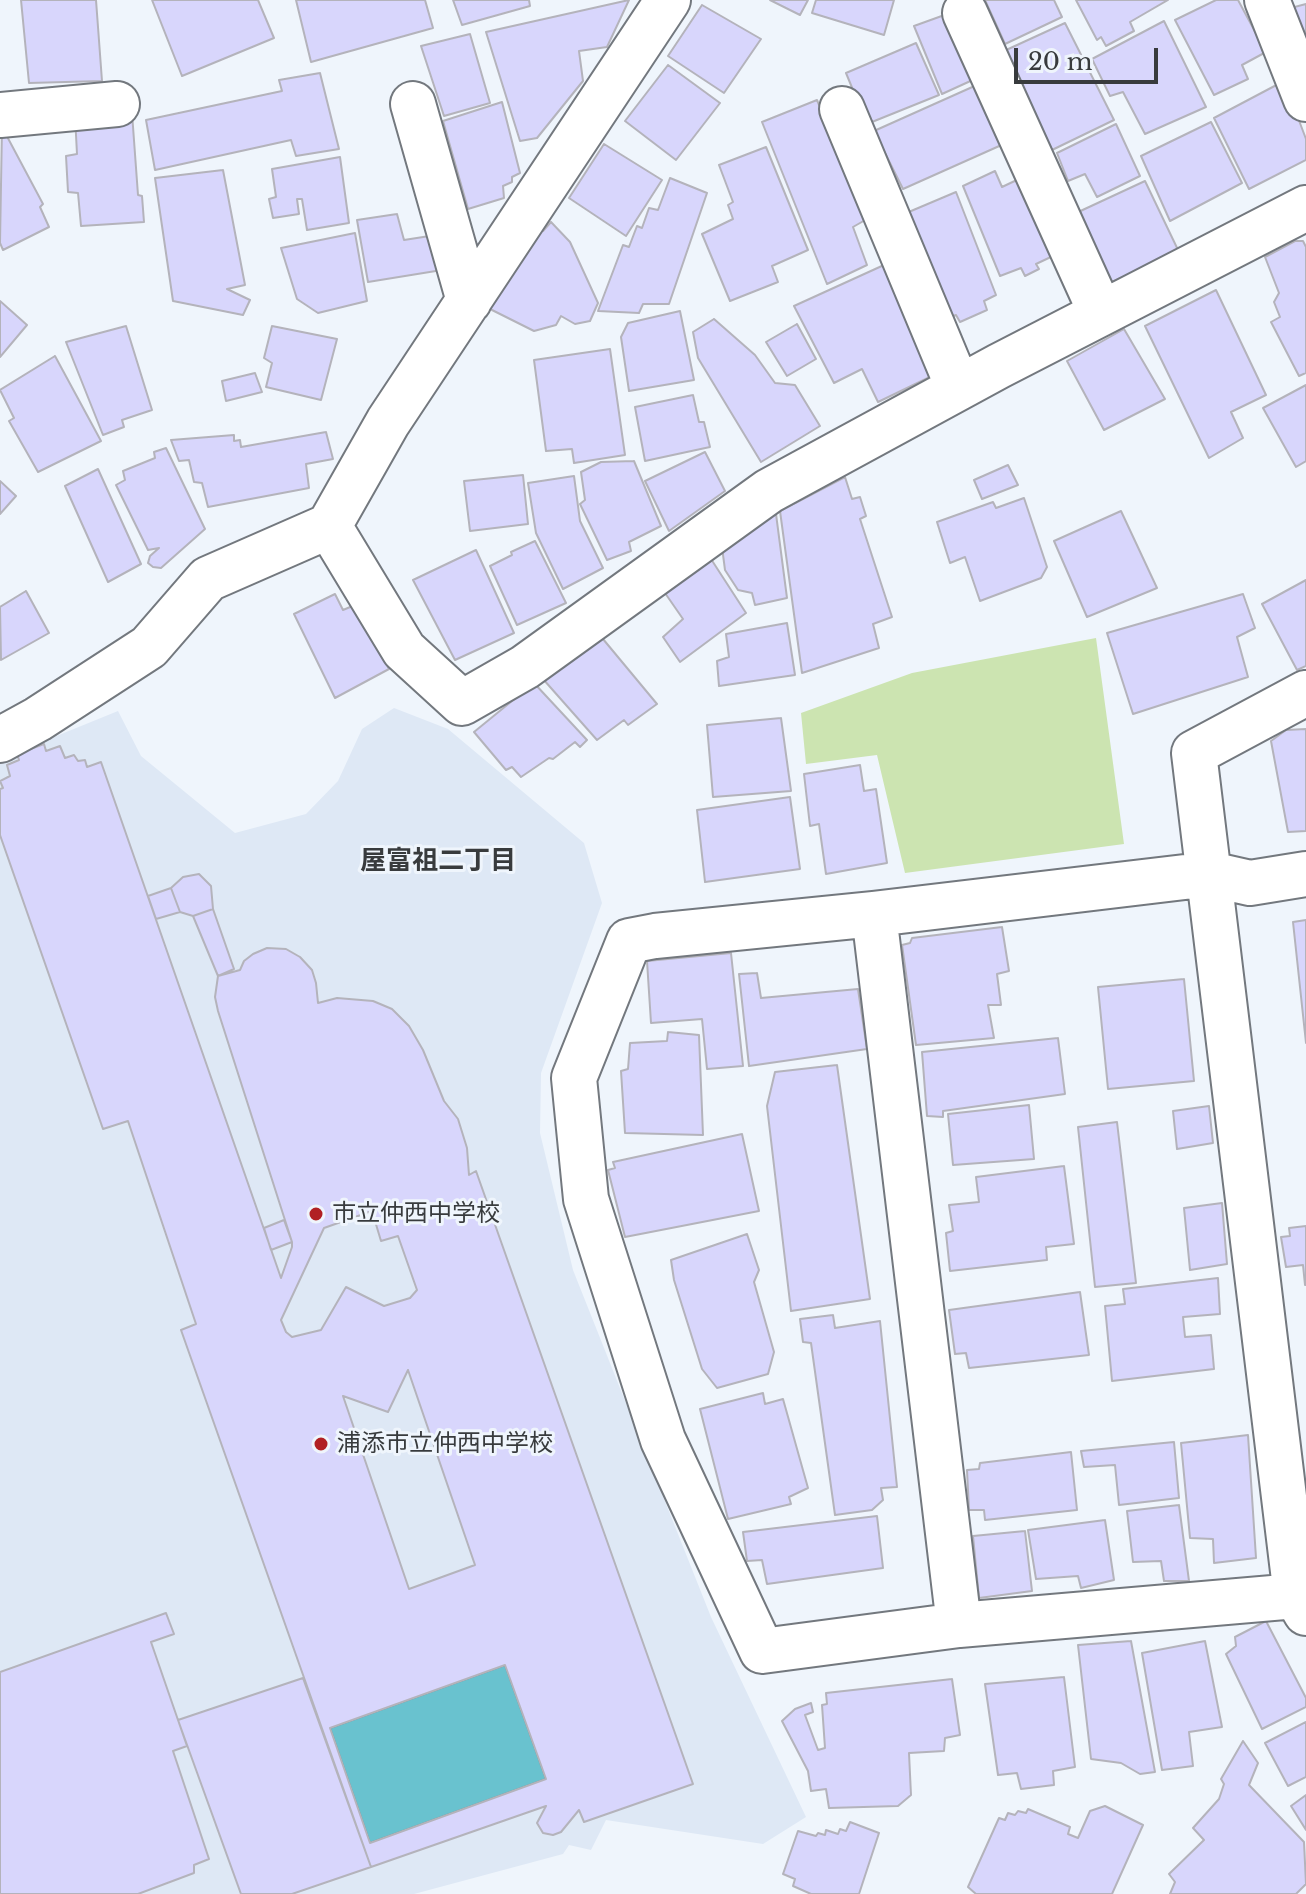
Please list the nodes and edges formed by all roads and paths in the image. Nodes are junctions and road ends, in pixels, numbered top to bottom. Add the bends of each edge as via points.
1 (668, 0) edge
2 (1267, 0) edge
3 (965, 13) dead end
4 (1306, 99) edge
5 (117, 104) dead end
6 (413, 104) dead end
7 (842, 109) dead end
8 (0, 115) edge
9 (1306, 208) edge
10 (469, 301) junction
11 (1101, 313) junction
12 (958, 387) junction
13 (329, 526) junction
14 (1306, 693) edge
15 (0, 740) edge
16 (1210, 874) junction
17 (1306, 874) edge
18 (874, 914) junction
19 (1301, 1605) edge
20 (959, 1625) junction

1 - 10 street
2 - 4 street
3 - 11 street
5 - 8 street
6 - 10 street
7 - 12 street
9 - 11 street
10 - 13 street via 388,422
11 - 12 street
12 - 13 street via 769,491 525,667 462,703 404,650
13 - 15 street via 208,579 149,647
14 - 16 street via 1194,753
16 - 17 street via 1250,883
16 - 18 street
16 - 19 street
18 - 20 street
18 - 20 street via 629,941 574,1078 586,1199 663,1440 762,1651
19 - 20 street

